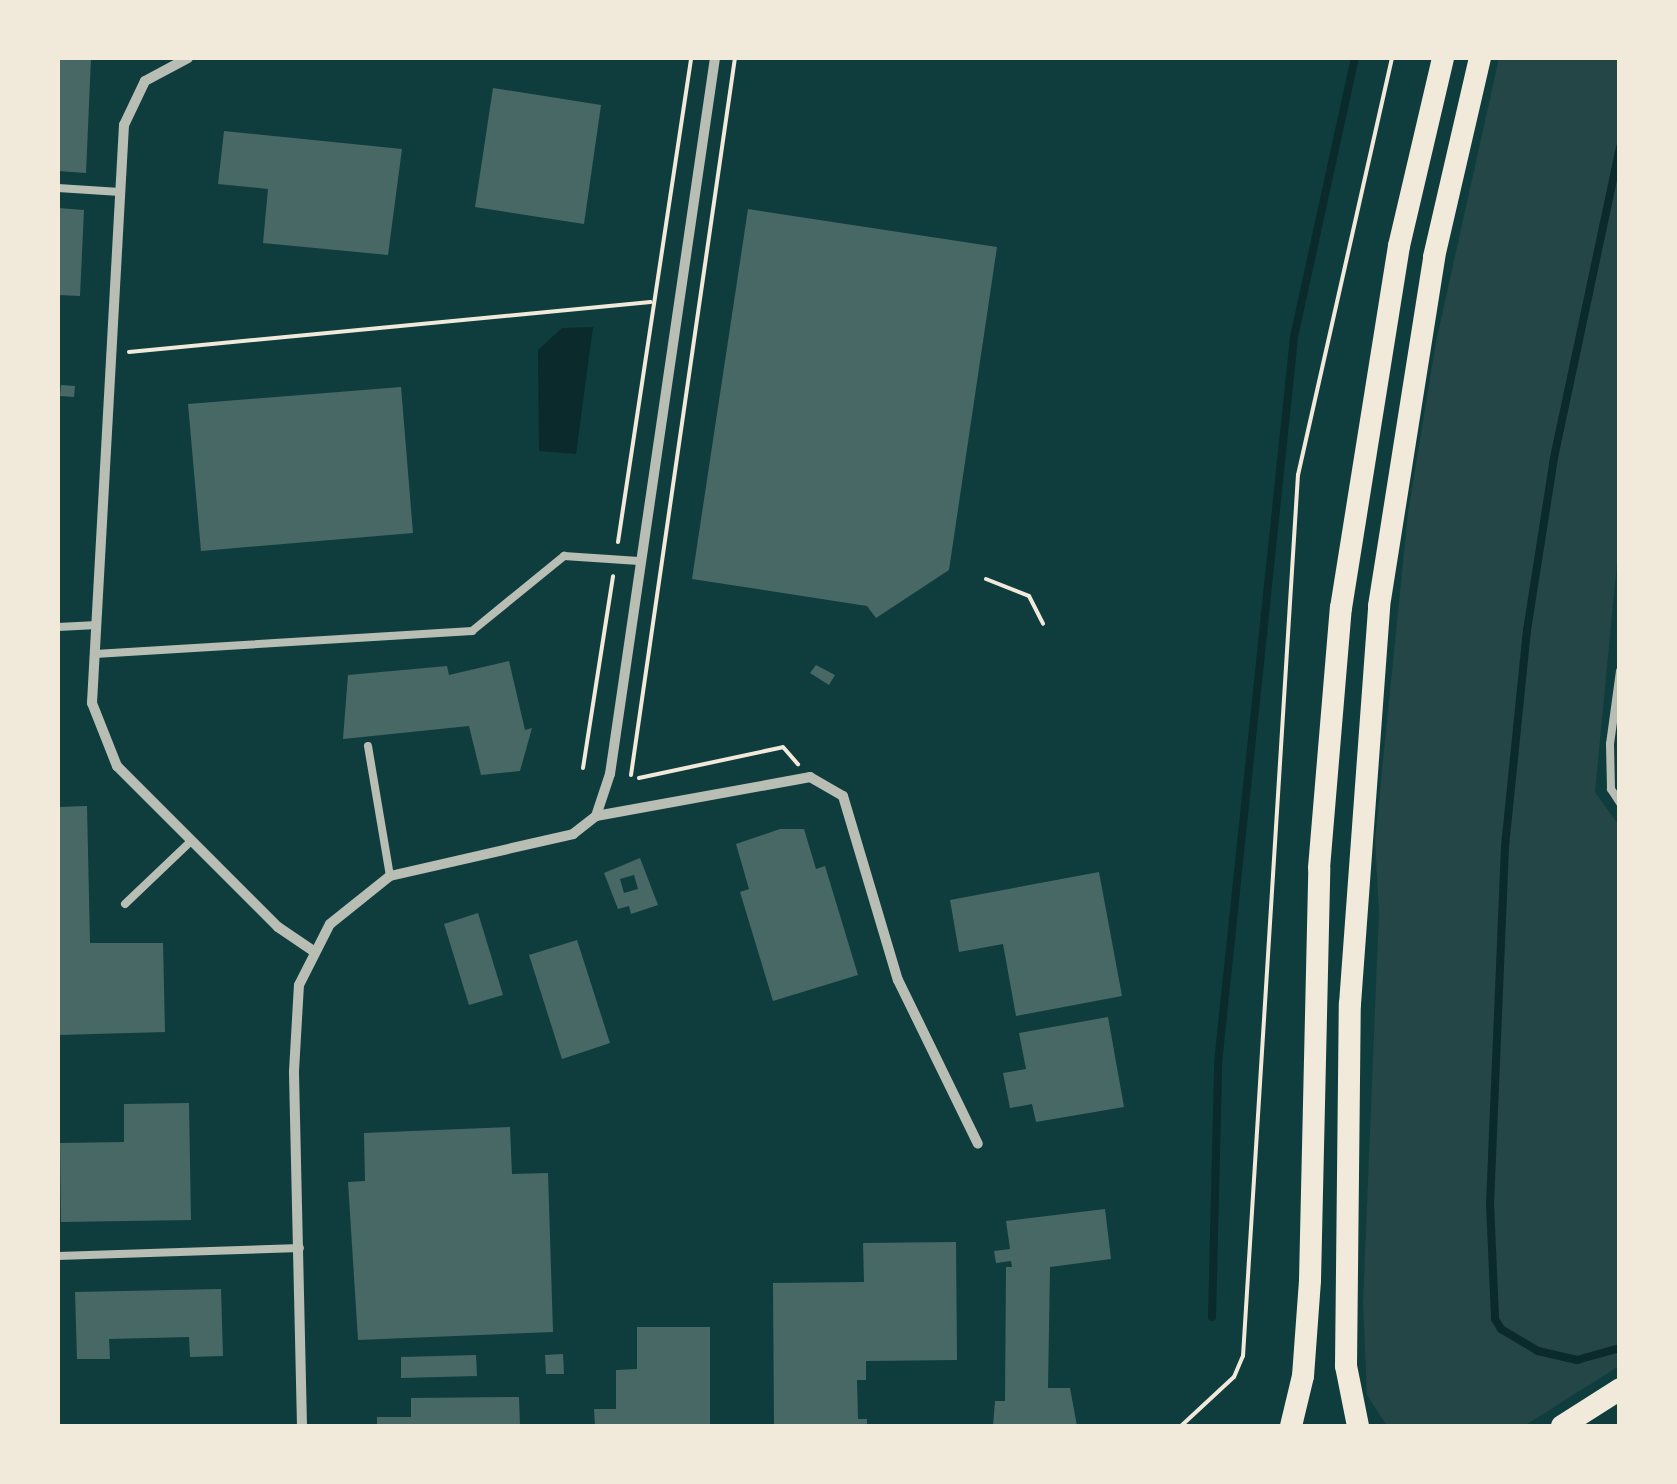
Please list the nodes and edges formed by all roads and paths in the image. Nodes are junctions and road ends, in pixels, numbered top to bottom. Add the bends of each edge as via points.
1 (188, 58) edge
2 (691, 58) edge
3 (715, 58) edge
4 (734, 58) edge
5 (1392, 58) edge
6 (1443, 58) edge
7 (1480, 58) edge
8 (58, 188) edge
9 (120, 192) junction
10 (652, 302) junction
11 (113, 353) junction
12 (616, 559) junction
13 (640, 561) junction
14 (986, 580) dead end
15 (1044, 624) dead end
16 (58, 626) edge
17 (96, 626) junction
18 (95, 654) junction
19 (1620, 670) edge
20 (368, 746) dead end
21 (583, 768) dead end
22 (631, 776) dead end
23 (810, 777) junction
24 (639, 778) dead end
25 (1620, 803) edge
26 (596, 816) junction
27 (190, 842) junction
28 (390, 876) junction
29 (125, 904) dead end
30 (312, 950) junction
31 (978, 1144) dead end
32 (300, 1248) junction
33 (58, 1256) edge
34 (1620, 1389) edge
35 (302, 1426) edge
36 (1181, 1426) edge
37 (1291, 1426) edge
38 (1358, 1426) edge
39 (1562, 1426) edge

1 - 9 street via 145,81 124,125
2 - 10 path
3 - 13 street
4 - 22 path
5 - 36 path via 1298,475 1242,1356 1234,1376
6 - 37 main road via 1399,246 1341,608 1318,868 1310,1280 1303,1376
7 - 38 main road via 1434,257 1379,606 1350,1004 1346,1366
8 - 9 lane
9 - 11 street
10 - 11 path
10 - 12 path
11 - 17 street
12 - 13 lane
12 - 18 lane via 564,556 547,564 472,631
12 - 21 path
13 - 26 street via 610,774
14 - 15 path via 1030,596
16 - 17 lane
17 - 18 street
18 - 27 street via 92,703 118,766
19 - 25 lane via 1610,744 1610,789
20 - 28 lane
23 - 24 path via 783,747
23 - 26 street
23 - 31 street via 843,796 898,980
26 - 28 street via 573,834
27 - 29 lane
27 - 30 street via 278,927
28 - 30 street via 353,901
30 - 32 street via 294,1028
32 - 33 lane
32 - 35 street
34 - 39 main road

